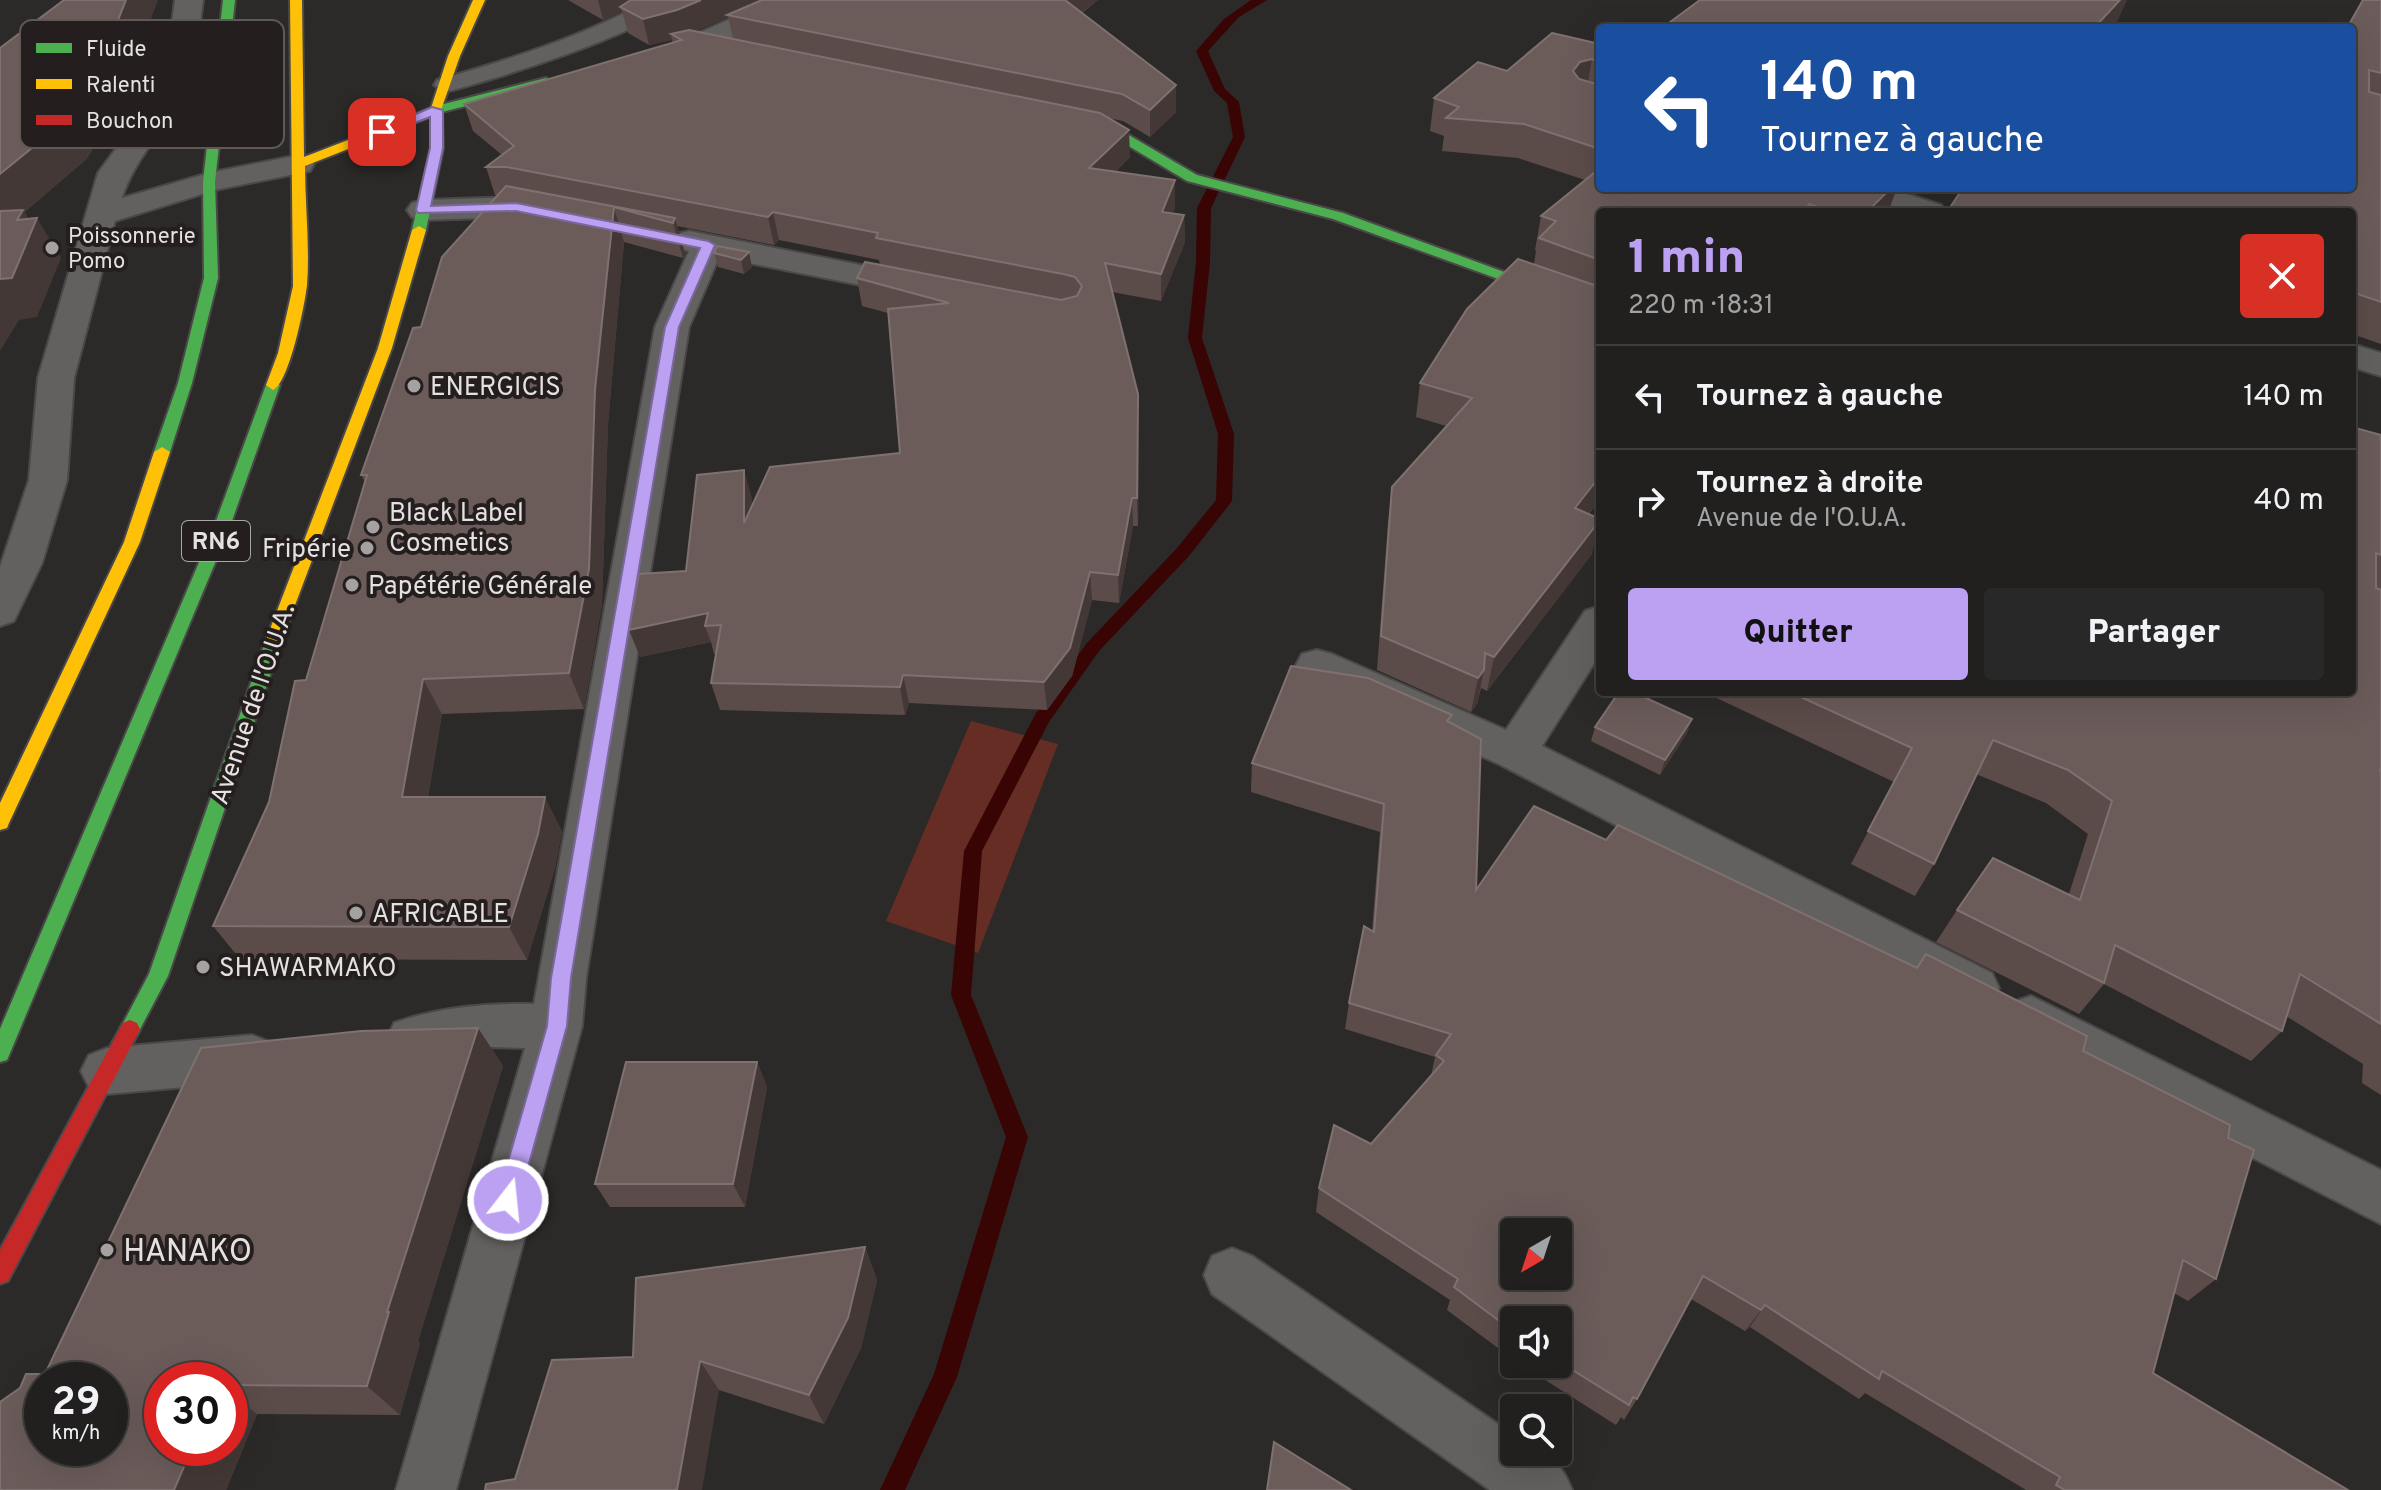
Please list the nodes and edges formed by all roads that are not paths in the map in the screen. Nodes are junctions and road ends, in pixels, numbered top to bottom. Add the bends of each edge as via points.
1 (189, 0) edge
2 (229, 0) edge
3 (296, 0) edge
4 (479, 0) edge
5 (653, 0) edge
6 (796, 0) edge
7 (186, 20) edge
8 (227, 20) edge
9 (688, 47) joint
10 (726, 51) edge
11 (558, 79) edge
12 (445, 85) junction
13 (436, 110) junction
14 (1050, 117) edge
15 (132, 148) edge
16 (213, 148) edge
17 (299, 164) junction
18 (209, 182) junction
19 (1870, 192) edge
20 (1898, 200) edge
21 (1919, 208) edge
22 (423, 210) junction
23 (101, 215) junction
24 (575, 219) edge
25 (664, 236) edge
26 (708, 245) junction
27 (940, 291) edge
28 (1596, 311) edge
29 (2356, 356) edge
30 (2381, 365) edge
31 (0, 611) edge
32 (1596, 627) edge
33 (1317, 665) dead end
34 (1515, 752) junction
35 (0, 823) edge
36 (557, 1026) junction
37 (375, 1045) edge
38 (0, 1053) edge
39 (297, 1054) edge
40 (107, 1071) junction
41 (2381, 1198) edge
42 (0, 1273) edge
43 (1232, 1275) dead end
44 (426, 1490) edge
45 (1542, 1490) edge

1 - 7 street
2 - 8 main road
3 - 17 main road, RN6
4 - 12 main road
5 - 12 lane via 656,5 640,14 559,49
6 - 9 street
9 - 10 main road
11 - 13 main road
12 - 13 main road
13 - 17 main road
13 - 22 main road, Avenue de l'O.U.A. via 437,148
14 - 28 main road via 1111,130 1192,178 1338,216
15 - 23 street via 114,173
16 - 18 main road
17 - 18 street
17 - 38 main road, RN6 via 300,286 285,353 220,532
18 - 23 street
18 - 35 main road via 211,278 185,383 132,542
19 - 20 street
20 - 21 street
22 - 24 street via 516,207
22 - 40 main road, Avenue de l'O.U.A. via 385,348 299,567 158,976
23 - 31 street via 56,378 48,480 22,563
25 - 26 street
26 - 27 street
26 - 36 street via 672,327
29 - 30 street
32 - 34 street
33 - 34 street
34 - 41 street
36 - 37 street via 491,1025
36 - 44 street
39 - 40 street
40 - 42 main road, Avenue de l'O.U.A.
43 - 45 street

